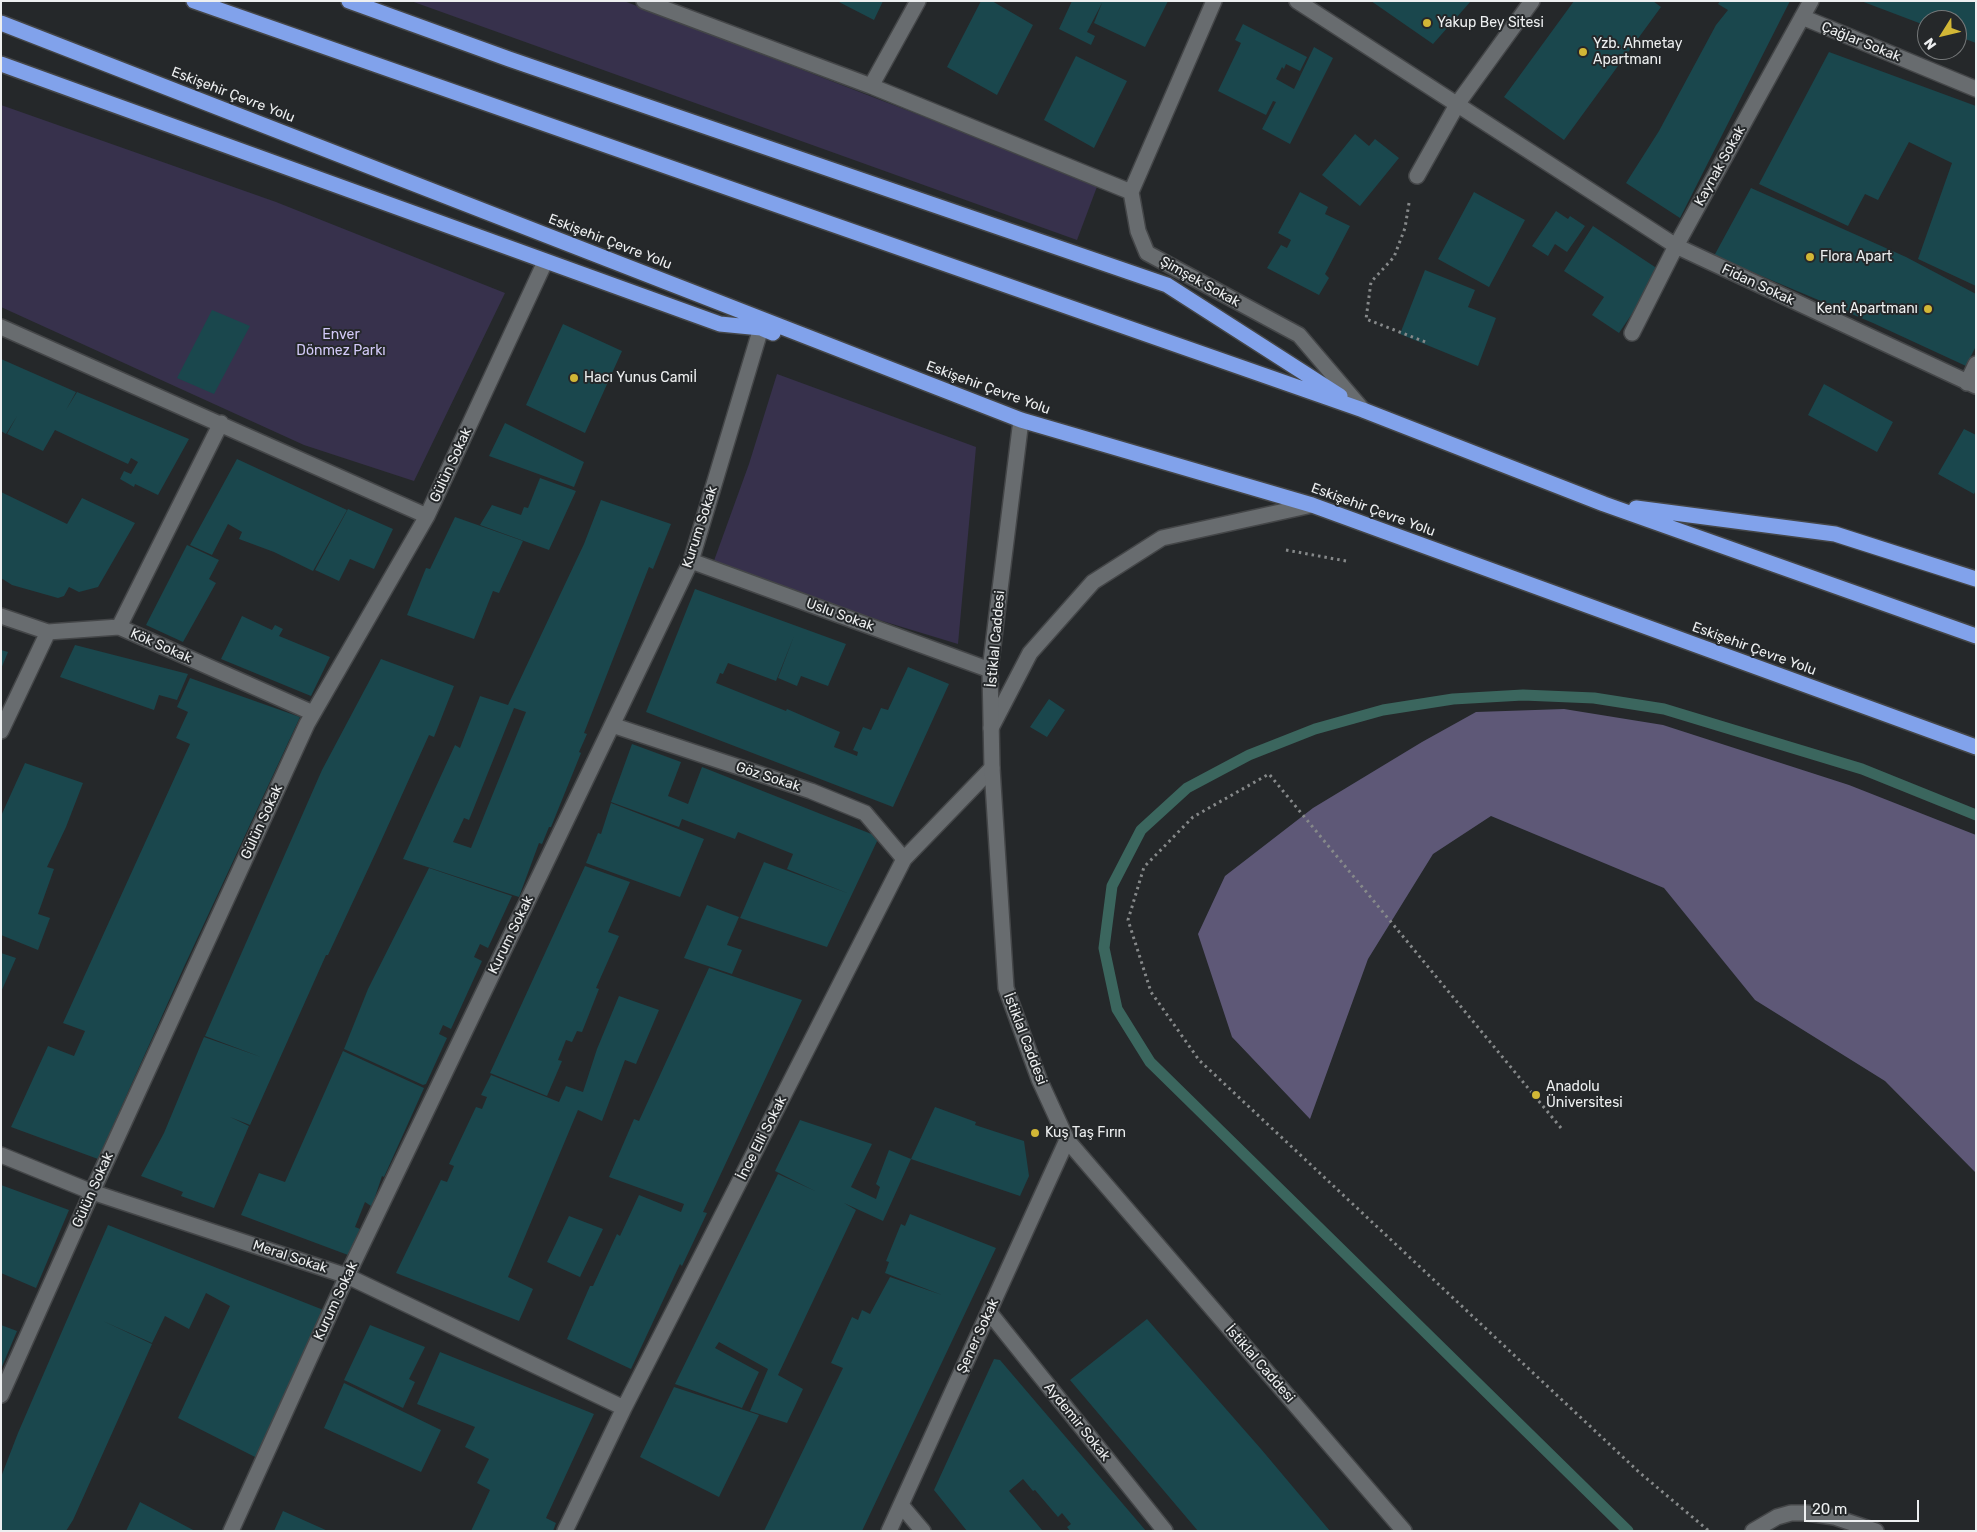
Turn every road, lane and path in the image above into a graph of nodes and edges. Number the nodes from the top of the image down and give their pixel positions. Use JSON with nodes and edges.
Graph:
{"nodes":[{"id":1,"x":194,"y":1,"type":"edge"},
{"id":2,"x":349,"y":1,"type":"edge"},
{"id":3,"x":644,"y":1,"type":"edge"},
{"id":4,"x":918,"y":1,"type":"edge"},
{"id":5,"x":1214,"y":1,"type":"edge"},
{"id":6,"x":1297,"y":1,"type":"edge"},
{"id":7,"x":1532,"y":1,"type":"edge"},
{"id":8,"x":1811,"y":1,"type":"edge"},
{"id":9,"x":1802,"y":17,"type":"junction"},
{"id":10,"x":1,"y":23,"type":"edge"},
{"id":11,"x":1,"y":64,"type":"edge"},
{"id":12,"x":871,"y":86,"type":"junction"},
{"id":13,"x":1976,"y":89,"type":"edge"},
{"id":14,"x":1458,"y":103,"type":"junction"},
{"id":15,"x":1417,"y":176,"type":"joint"},
{"id":16,"x":1131,"y":192,"type":"junction"},
{"id":17,"x":1676,"y":246,"type":"junction"},
{"id":18,"x":545,"y":262,"type":"junction"},
{"id":19,"x":1,"y":327,"type":"edge"},
{"id":20,"x":761,"y":328,"type":"junction"},
{"id":21,"x":1632,"y":332,"type":"dead end"},
{"id":22,"x":1428,"y":343,"type":"dead end"},
{"id":23,"x":1976,"y":364,"type":"edge"},
{"id":24,"x":1971,"y":385,"type":"edge"},
{"id":25,"x":1363,"y":410,"type":"junction"},
{"id":26,"x":1021,"y":420,"type":"junction"},
{"id":27,"x":220,"y":423,"type":"junction"},
{"id":28,"x":1604,"y":504,"type":"junction"},
{"id":29,"x":1312,"y":505,"type":"junction"},
{"id":30,"x":427,"y":516,"type":"junction"},
{"id":31,"x":1286,"y":550,"type":"dead end"},
{"id":32,"x":691,"y":561,"type":"junction"},
{"id":33,"x":1346,"y":561,"type":"dead end"},
{"id":34,"x":1976,"y":579,"type":"edge"},
{"id":35,"x":1,"y":616,"type":"edge"},
{"id":36,"x":118,"y":627,"type":"junction"},
{"id":37,"x":48,"y":632,"type":"junction"},
{"id":38,"x":1976,"y":636,"type":"edge"},
{"id":39,"x":990,"y":670,"type":"junction"},
{"id":40,"x":313,"y":713,"type":"junction"},
{"id":41,"x":612,"y":725,"type":"junction"},
{"id":42,"x":991,"y":728,"type":"junction"},
{"id":43,"x":1,"y":731,"type":"edge"},
{"id":44,"x":1976,"y":747,"type":"edge"},
{"id":45,"x":992,"y":768,"type":"junction"},
{"id":46,"x":904,"y":859,"type":"junction"},
{"id":47,"x":1562,"y":1128,"type":"dead end"},
{"id":48,"x":1067,"y":1140,"type":"junction"},
{"id":49,"x":1,"y":1155,"type":"edge"},
{"id":50,"x":92,"y":1192,"type":"junction"},
{"id":51,"x":347,"y":1276,"type":"junction"},
{"id":52,"x":989,"y":1312,"type":"junction"},
{"id":53,"x":1,"y":1395,"type":"edge"},
{"id":54,"x":624,"y":1408,"type":"junction"},
{"id":55,"x":901,"y":1505,"type":"junction"},
{"id":56,"x":230,"y":1531,"type":"edge"},
{"id":57,"x":565,"y":1531,"type":"edge"},
{"id":58,"x":889,"y":1531,"type":"edge"},
{"id":59,"x":923,"y":1531,"type":"edge"},
{"id":60,"x":1165,"y":1531,"type":"edge"},
{"id":61,"x":1404,"y":1531,"type":"edge"},
{"id":62,"x":1709,"y":1531,"type":"edge"},
{"id":63,"x":1753,"y":1531,"type":"edge"},
{"id":64,"x":1876,"y":1531,"type":"edge"}],
"edges":[{"from":1,"to":25,"type":"highway"},
{"from":2,"to":25,"type":"highway"},
{"from":3,"to":12,"type":"street"},
{"from":4,"to":12,"type":"street"},
{"from":5,"to":16,"type":"street"},
{"from":6,"to":14,"type":"street","name":"Fidan Sokak"},
{"from":7,"to":14,"type":"street"},
{"from":8,"to":9,"type":"street","name":"Kaynak Sokak"},
{"from":9,"to":13,"type":"street","name":"Çağlar Sokak"},
{"from":9,"to":17,"type":"street","name":"Kaynak Sokak"},
{"from":10,"to":26,"type":"highway","name":"Eskişehir Çevre Yolu"},
{"from":11,"to":18,"type":"highway"},
{"from":12,"to":16,"type":"street"},
{"from":14,"to":15,"type":"street"},
{"from":14,"to":17,"type":"street","name":"Fidan Sokak"},
{"from":15,"to":22,"type":"path"},
{"from":16,"to":25,"type":"street","name":"Şimşek Sokak"},
{"from":17,"to":21,"type":"street","name":"Kaynak Sokak"},
{"from":17,"to":24,"type":"street","name":"Fidan Sokak"},
{"from":18,"to":20,"type":"highway"},
{"from":18,"to":30,"type":"street","name":"Gülün Sokak"},
{"from":19,"to":27,"type":"street"},
{"from":20,"to":26,"type":"highway"},
{"from":20,"to":32,"type":"street","name":"Kurum Sokak"},
{"from":23,"to":24,"type":"street"},
{"from":25,"to":28,"type":"highway"},
{"from":26,"to":29,"type":"highway","name":"Eskişehir Çevre Yolu"},
{"from":26,"to":39,"type":"street","name":"İstiklal Caddesi"},
{"from":27,"to":30,"type":"street"},
{"from":27,"to":36,"type":"street"},
{"from":28,"to":34,"type":"highway"},
{"from":28,"to":38,"type":"highway"},
{"from":29,"to":42,"type":"street"},
{"from":29,"to":44,"type":"highway","name":"Eskişehir Çevre Yolu"},
{"from":30,"to":40,"type":"street","name":"Gülün Sokak"},
{"from":31,"to":33,"type":"path"},
{"from":32,"to":39,"type":"street","name":"Uslu Sokak"},
{"from":32,"to":41,"type":"street","name":"Kurum Sokak"},
{"from":35,"to":37,"type":"street","name":"Kök Sokak"},
{"from":36,"to":37,"type":"street","name":"Kök Sokak"},
{"from":36,"to":40,"type":"street","name":"Kök Sokak"},
{"from":37,"to":43,"type":"street"},
{"from":39,"to":42,"type":"street","name":"İstiklal Caddesi"},
{"from":40,"to":50,"type":"street","name":"Gülün Sokak"},
{"from":41,"to":46,"type":"street","name":"Göz Sokak"},
{"from":41,"to":51,"type":"street","name":"Kurum Sokak"},
{"from":42,"to":45,"type":"street","name":"İstiklal Caddesi"},
{"from":45,"to":46,"type":"street","name":"İnce Elli Sokak"},
{"from":45,"to":48,"type":"street","name":"İstiklal Caddesi"},
{"from":46,"to":54,"type":"street","name":"İnce Elli Sokak"},
{"from":47,"to":62,"type":"path"},
{"from":48,"to":52,"type":"street","name":"Şener Sokak"},
{"from":48,"to":61,"type":"street","name":"İstiklal Caddesi"},
{"from":49,"to":50,"type":"street","name":"Meral Sokak"},
{"from":50,"to":51,"type":"street","name":"Meral Sokak"},
{"from":50,"to":53,"type":"street","name":"Gülün Sokak"},
{"from":51,"to":54,"type":"street","name":"Meral Sokak"},
{"from":51,"to":56,"type":"street","name":"Kurum Sokak"},
{"from":52,"to":55,"type":"street","name":"Şener Sokak"},
{"from":52,"to":60,"type":"street","name":"Aydemir Sokak"},
{"from":54,"to":57,"type":"street","name":"İnce Elli Sokak"},
{"from":55,"to":58,"type":"street","name":"Şener Sokak"},
{"from":55,"to":59,"type":"street"},
{"from":63,"to":64,"type":"street"}]}
